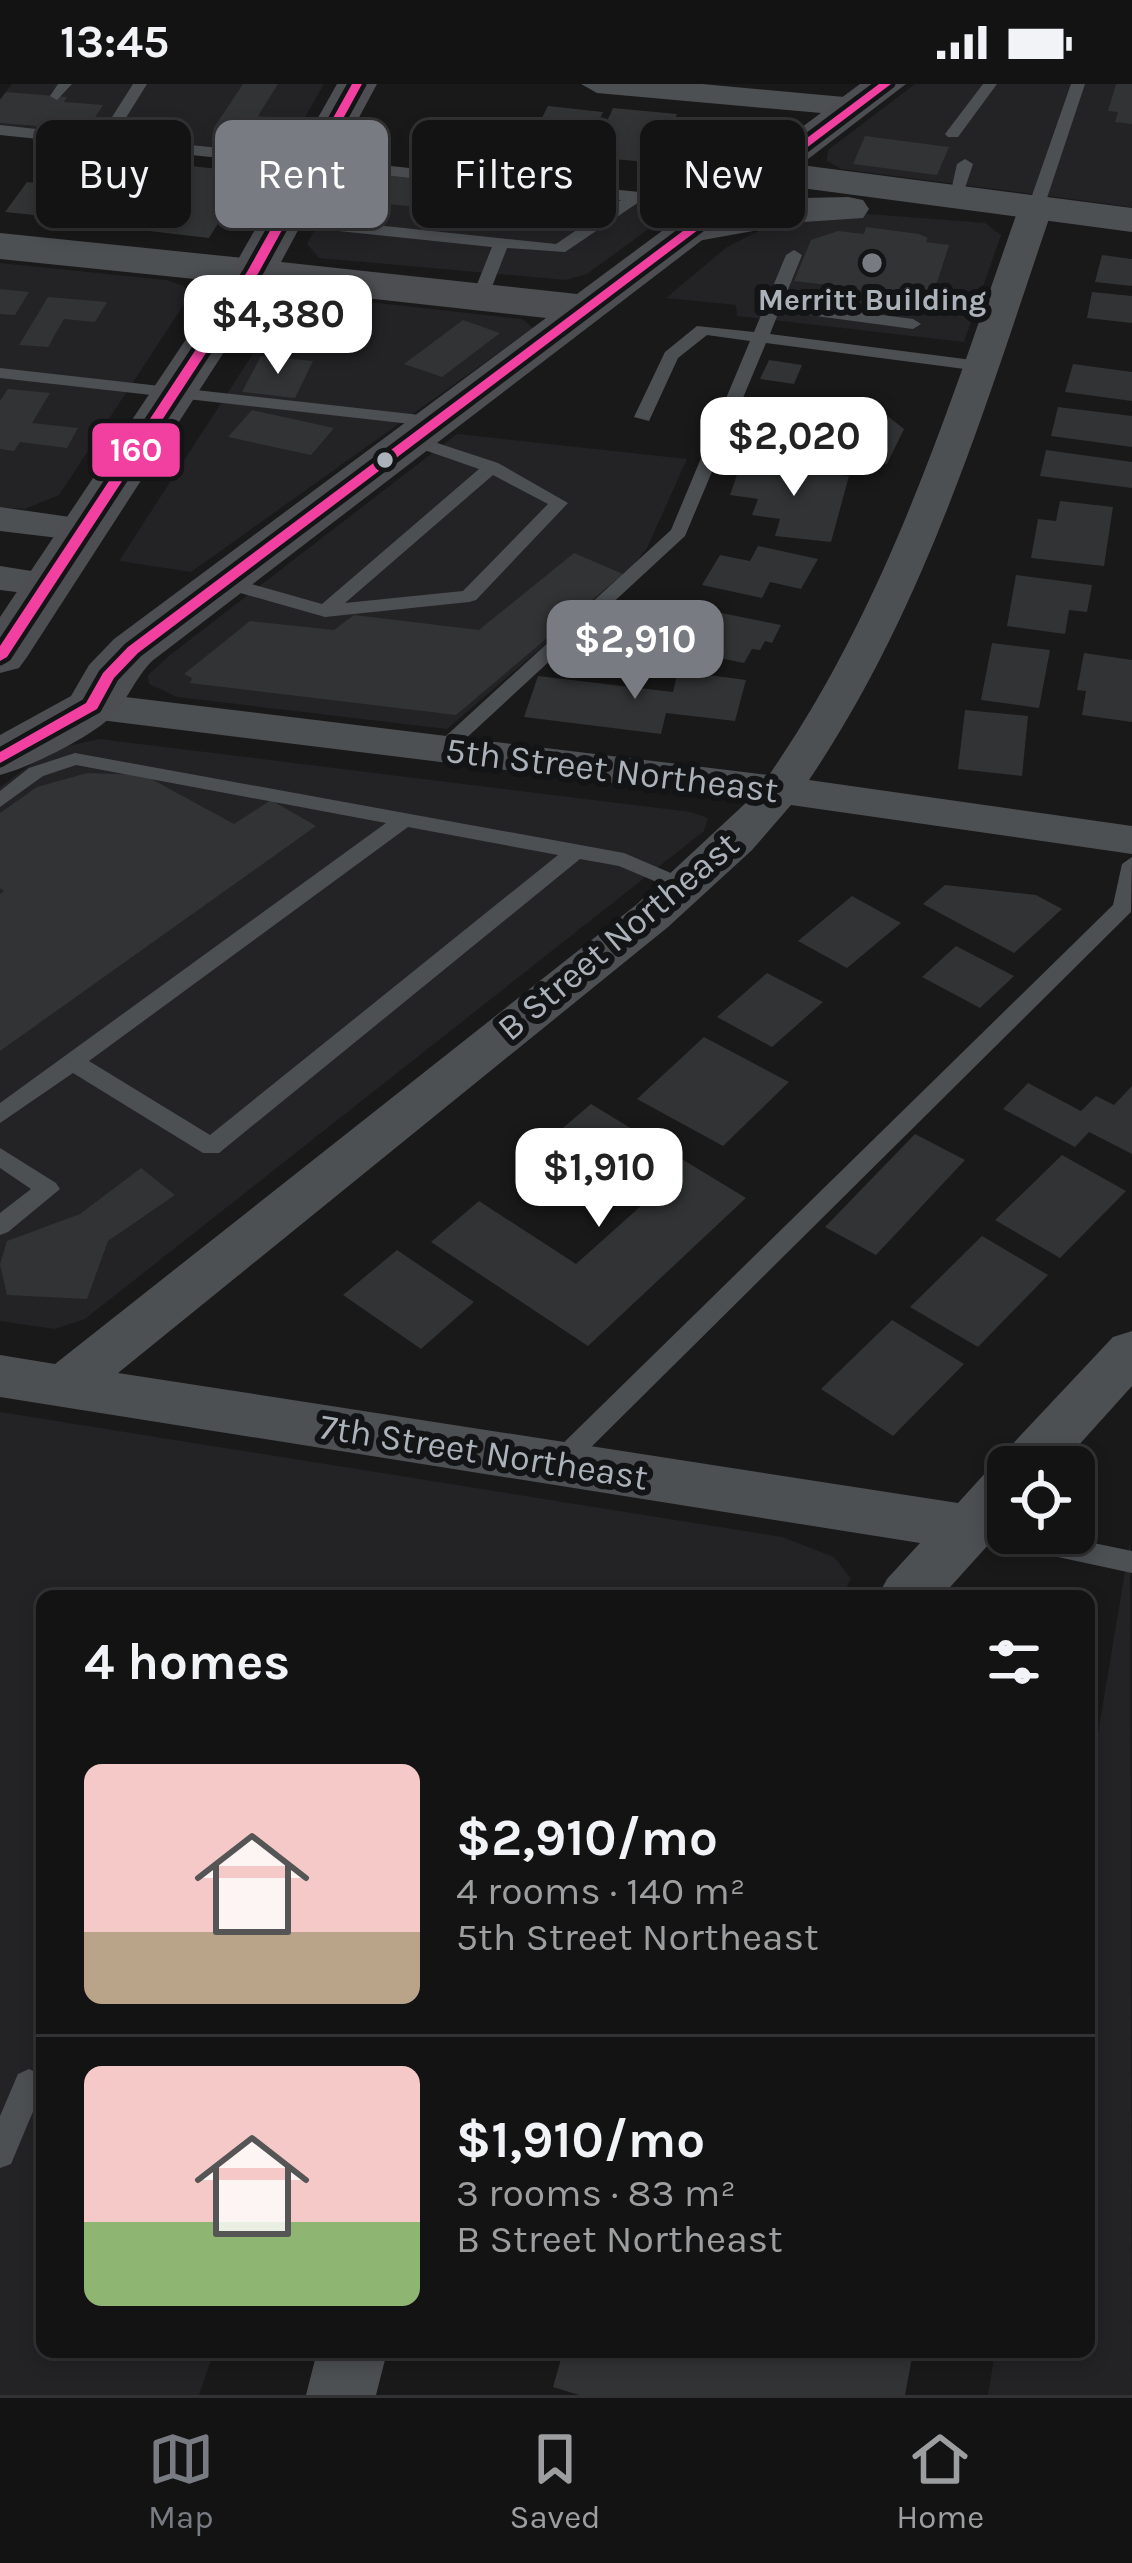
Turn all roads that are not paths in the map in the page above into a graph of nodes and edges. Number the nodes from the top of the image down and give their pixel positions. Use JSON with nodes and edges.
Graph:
{"nodes":[{"id":1,"x":140,"y":84,"type":"edge"},
{"id":2,"x":357,"y":84,"type":"edge"},
{"id":3,"x":597,"y":84,"type":"edge"},
{"id":4,"x":990,"y":84,"type":"edge"},
{"id":5,"x":1078,"y":84,"type":"edge"},
{"id":6,"x":675,"y":87,"type":"edge"},
{"id":7,"x":871,"y":96,"type":"edge"},
{"id":8,"x":117,"y":120,"type":"edge"},
{"id":9,"x":337,"y":120,"type":"edge"},
{"id":10,"x":0,"y":130,"type":"edge"},
{"id":11,"x":36,"y":134,"type":"edge"},
{"id":12,"x":953,"y":134,"type":"dead end"},
{"id":13,"x":805,"y":146,"type":"edge"},
{"id":14,"x":388,"y":169,"type":"edge"},
{"id":15,"x":805,"y":174,"type":"edge"},
{"id":16,"x":636,"y":196,"type":"junction"},
{"id":17,"x":640,"y":197,"type":"edge"},
{"id":18,"x":1036,"y":208,"type":"junction"},
{"id":19,"x":805,"y":210,"type":"edge"},
{"id":20,"x":1132,"y":220,"type":"edge"},
{"id":21,"x":277,"y":228,"type":"edge"},
{"id":22,"x":358,"y":228,"type":"edge"},
{"id":23,"x":695,"y":228,"type":"edge"},
{"id":24,"x":501,"y":243,"type":"junction"},
{"id":25,"x":3,"y":251,"type":"edge"},
{"id":26,"x":794,"y":255,"type":"dead end"},
{"id":27,"x":253,"y":272,"type":"junction"},
{"id":28,"x":479,"y":297,"type":"junction"},
{"id":29,"x":772,"y":305,"type":"junction"},
{"id":30,"x":586,"y":309,"type":"junction"},
{"id":31,"x":914,"y":324,"type":"dead end"},
{"id":32,"x":759,"y":337,"type":"junction"},
{"id":33,"x":980,"y":366,"type":"junction"},
{"id":34,"x":0,"y":374,"type":"edge"},
{"id":35,"x":173,"y":393,"type":"junction"},
{"id":36,"x":643,"y":417,"type":"dead end"},
{"id":37,"x":426,"y":431,"type":"junction"},
{"id":38,"x":492,"y":467,"type":"junction"},
{"id":39,"x":0,"y":519,"type":"edge"},
{"id":40,"x":84,"y":529,"type":"junction"},
{"id":41,"x":24,"y":581,"type":"edge"},
{"id":42,"x":223,"y":582,"type":"junction"},
{"id":43,"x":325,"y":611,"type":"junction"},
{"id":44,"x":0,"y":657,"type":"edge"},
{"id":45,"x":92,"y":706,"type":"junction"},
{"id":46,"x":442,"y":750,"type":"junction"},
{"id":47,"x":0,"y":758,"type":"edge"},
{"id":48,"x":780,"y":790,"type":"junction"},
{"id":49,"x":0,"y":801,"type":"edge"},
{"id":50,"x":404,"y":820,"type":"junction"},
{"id":51,"x":1132,"y":840,"type":"edge"},
{"id":52,"x":576,"y":851,"type":"junction"},
{"id":53,"x":1132,"y":864,"type":"edge"},
{"id":54,"x":685,"y":886,"type":"junction"},
{"id":55,"x":73,"y":1062,"type":"junction"},
{"id":56,"x":0,"y":1115,"type":"edge"},
{"id":57,"x":0,"y":1156,"type":"edge"},
{"id":58,"x":0,"y":1226,"type":"edge"},
{"id":59,"x":1132,"y":1351,"type":"edge"},
{"id":60,"x":0,"y":1376,"type":"edge"},
{"id":61,"x":65,"y":1387,"type":"junction"},
{"id":62,"x":1044,"y":1446,"type":"edge"},
{"id":63,"x":558,"y":1464,"type":"junction"},
{"id":64,"x":987,"y":1509,"type":"edge"},
{"id":65,"x":969,"y":1528,"type":"junction"},
{"id":66,"x":1132,"y":1562,"type":"edge"},
{"id":67,"x":912,"y":1590,"type":"edge"},
{"id":68,"x":28,"y":2084,"type":"dead end"},
{"id":69,"x":0,"y":2153,"type":"edge"},
{"id":70,"x":350,"y":2358,"type":"edge"},
{"id":71,"x":341,"y":2395,"type":"edge"}],
"edges":[{"from":1,"to":8,"type":"lane"},
{"from":2,"to":9,"type":"main road"},
{"from":3,"to":6,"type":"street"},
{"from":4,"to":12,"type":"lane"},
{"from":5,"to":18,"type":"lane"},
{"from":6,"to":7,"type":"street"},
{"from":7,"to":13,"type":"main road"},
{"from":10,"to":11,"type":"lane"},
{"from":14,"to":16,"type":"lane"},
{"from":15,"to":18,"type":"street"},
{"from":16,"to":17,"type":"lane"},
{"from":16,"to":24,"type":"lane"},
{"from":18,"to":19,"type":"street"},
{"from":18,"to":20,"type":"street"},
{"from":18,"to":33,"type":"street","name":"B Street Northeast"},
{"from":21,"to":27,"type":"main road"},
{"from":22,"to":24,"type":"lane"},
{"from":23,"to":30,"type":"main road"},
{"from":24,"to":28,"type":"lane"},
{"from":25,"to":27,"type":"street"},
{"from":26,"to":29,"type":"lane"},
{"from":27,"to":28,"type":"main road"},
{"from":27,"to":35,"type":"main road"},
{"from":28,"to":30,"type":"main road"},
{"from":29,"to":31,"type":"lane"},
{"from":29,"to":32,"type":"lane"},
{"from":30,"to":37,"type":"main road"},
{"from":32,"to":33,"type":"lane"},
{"from":32,"to":36,"type":"lane"},
{"from":32,"to":46,"type":"lane"},
{"from":33,"to":48,"type":"street","name":"B Street Northeast"},
{"from":34,"to":35,"type":"lane"},
{"from":35,"to":37,"type":"lane"},
{"from":35,"to":40,"type":"main road"},
{"from":37,"to":38,"type":"lane"},
{"from":37,"to":42,"type":"main road"},
{"from":38,"to":43,"type":"lane"},
{"from":38,"to":43,"type":"lane"},
{"from":39,"to":40,"type":"street"},
{"from":40,"to":41,"type":"main road"},
{"from":41,"to":44,"type":"main road"},
{"from":42,"to":43,"type":"lane"},
{"from":42,"to":45,"type":"main road"},
{"from":45,"to":46,"type":"street","name":"5th Street Northeast"},
{"from":45,"to":47,"type":"main road"},
{"from":46,"to":48,"type":"street","name":"5th Street Northeast"},
{"from":48,"to":51,"type":"street","name":"5th Street Northeast"},
{"from":48,"to":54,"type":"street","name":"B Street Northeast"},
{"from":49,"to":50,"type":"lane"},
{"from":50,"to":52,"type":"lane"},
{"from":50,"to":55,"type":"lane"},
{"from":52,"to":54,"type":"lane"},
{"from":52,"to":55,"type":"lane"},
{"from":53,"to":63,"type":"lane"},
{"from":54,"to":61,"type":"street","name":"B Street Northeast"},
{"from":55,"to":56,"type":"lane"},
{"from":57,"to":58,"type":"lane"},
{"from":59,"to":62,"type":"street"},
{"from":60,"to":61,"type":"street","name":"7th Street Northeast"},
{"from":61,"to":63,"type":"street","name":"7th Street Northeast"},
{"from":63,"to":65,"type":"street","name":"7th Street Northeast"},
{"from":64,"to":65,"type":"street"},
{"from":65,"to":66,"type":"lane"},
{"from":65,"to":67,"type":"street"},
{"from":68,"to":69,"type":"lane"},
{"from":70,"to":71,"type":"street"}]}
